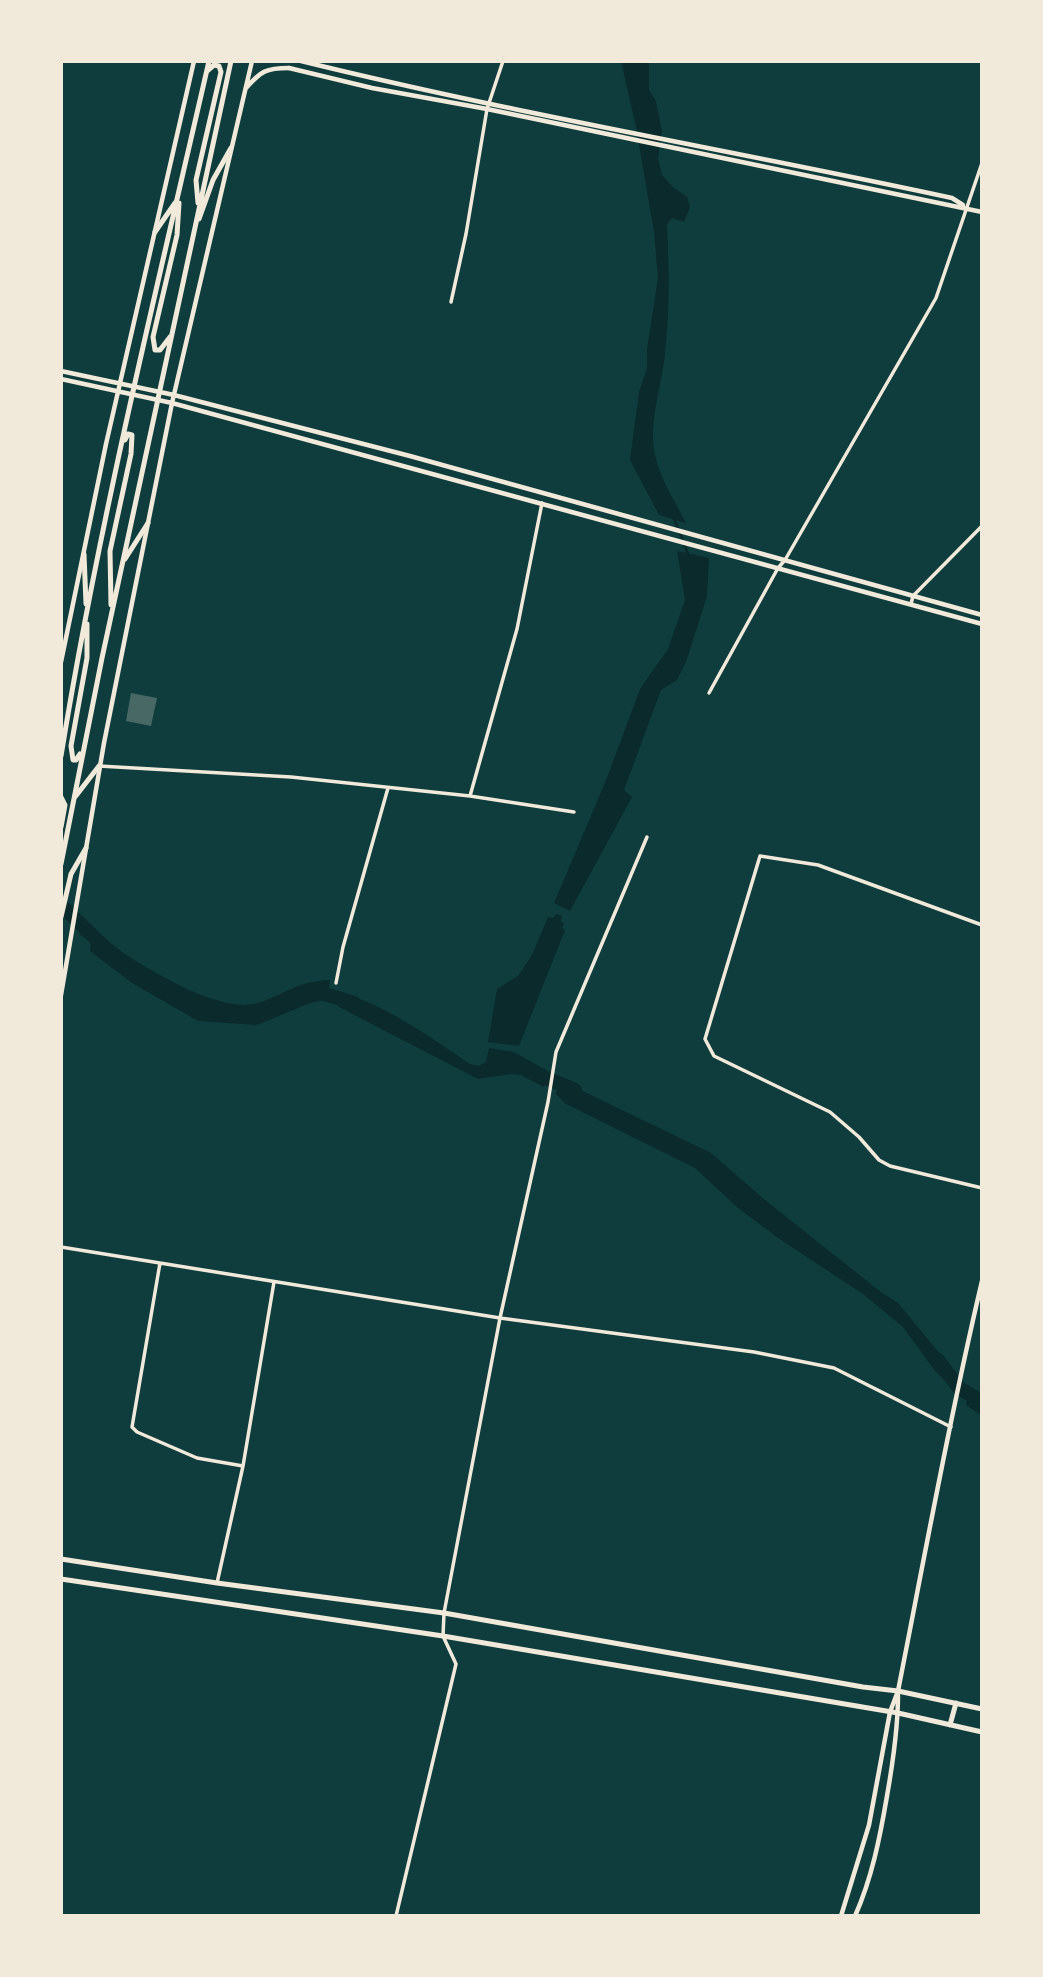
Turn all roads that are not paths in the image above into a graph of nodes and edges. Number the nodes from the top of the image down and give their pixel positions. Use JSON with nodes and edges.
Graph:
{"nodes":[{"id":1,"x":192,"y":61,"type":"edge"},
{"id":2,"x":209,"y":61,"type":"edge"},
{"id":3,"x":231,"y":61,"type":"edge"},
{"id":4,"x":252,"y":61,"type":"edge"},
{"id":5,"x":301,"y":61,"type":"edge"},
{"id":6,"x":503,"y":61,"type":"edge"},
{"id":7,"x":207,"y":71,"type":"junction"},
{"id":8,"x":246,"y":88,"type":"junction"},
{"id":9,"x":488,"y":106,"type":"junction"},
{"id":10,"x":231,"y":148,"type":"junction"},
{"id":11,"x":982,"y":163,"type":"edge"},
{"id":12,"x":181,"y":186,"type":"junction"},
{"id":13,"x":177,"y":200,"type":"junction"},
{"id":14,"x":967,"y":207,"type":"junction"},
{"id":15,"x":199,"y":209,"type":"junction"},
{"id":16,"x":982,"y":212,"type":"edge"},
{"id":17,"x":194,"y":231,"type":"junction"},
{"id":18,"x":155,"y":232,"type":"junction"},
{"id":19,"x":451,"y":302,"type":"dead end"},
{"id":20,"x":172,"y":334,"type":"junction"},
{"id":21,"x":61,"y":371,"type":"edge"},
{"id":22,"x":61,"y":379,"type":"edge"},
{"id":23,"x":120,"y":384,"type":"junction"},
{"id":24,"x":135,"y":387,"type":"junction"},
{"id":25,"x":118,"y":392,"type":"junction"},
{"id":26,"x":133,"y":395,"type":"junction"},
{"id":27,"x":158,"y":396,"type":"junction"},
{"id":28,"x":174,"y":396,"type":"junction"},
{"id":29,"x":173,"y":403,"type":"junction"},
{"id":30,"x":121,"y":447,"type":"junction"},
{"id":31,"x":542,"y":503,"type":"junction"},
{"id":32,"x":148,"y":523,"type":"junction"},
{"id":33,"x":982,"y":526,"type":"edge"},
{"id":34,"x":84,"y":554,"type":"junction"},
{"id":35,"x":785,"y":560,"type":"junction"},
{"id":36,"x":122,"y":564,"type":"junction"},
{"id":37,"x":778,"y":568,"type":"junction"},
{"id":38,"x":913,"y":596,"type":"junction"},
{"id":39,"x":911,"y":604,"type":"junction"},
{"id":40,"x":87,"y":611,"type":"junction"},
{"id":41,"x":111,"y":615,"type":"junction"},
{"id":42,"x":982,"y":615,"type":"edge"},
{"id":43,"x":982,"y":624,"type":"edge"},
{"id":44,"x":61,"y":662,"type":"edge"},
{"id":45,"x":709,"y":694,"type":"dead end"},
{"id":46,"x":82,"y":752,"type":"junction"},
{"id":47,"x":61,"y":756,"type":"edge"},
{"id":48,"x":99,"y":766,"type":"junction"},
{"id":49,"x":388,"y":788,"type":"junction"},
{"id":50,"x":470,"y":796,"type":"junction"},
{"id":51,"x":61,"y":797,"type":"edge"},
{"id":52,"x":73,"y":799,"type":"junction"},
{"id":53,"x":574,"y":812,"type":"dead end"},
{"id":54,"x":61,"y":827,"type":"edge"},
{"id":55,"x":647,"y":838,"type":"dead end"},
{"id":56,"x":86,"y":848,"type":"junction"},
{"id":57,"x":61,"y":863,"type":"edge"},
{"id":58,"x":62,"y":914,"type":"edge"},
{"id":59,"x":982,"y":925,"type":"edge"},
{"id":60,"x":336,"y":983,"type":"dead end"},
{"id":61,"x":61,"y":995,"type":"edge"},
{"id":62,"x":982,"y":1188,"type":"edge"},
{"id":63,"x":61,"y":1247,"type":"edge"},
{"id":64,"x":160,"y":1263,"type":"junction"},
{"id":65,"x":982,"y":1281,"type":"edge"},
{"id":66,"x":275,"y":1282,"type":"junction"},
{"id":67,"x":500,"y":1318,"type":"junction"},
{"id":68,"x":951,"y":1427,"type":"junction"},
{"id":69,"x":243,"y":1466,"type":"junction"},
{"id":70,"x":61,"y":1559,"type":"edge"},
{"id":71,"x":61,"y":1579,"type":"edge"},
{"id":72,"x":217,"y":1583,"type":"junction"},
{"id":73,"x":444,"y":1613,"type":"junction"},
{"id":74,"x":443,"y":1636,"type":"junction"},
{"id":75,"x":898,"y":1691,"type":"junction"},
{"id":76,"x":956,"y":1703,"type":"junction"},
{"id":77,"x":982,"y":1709,"type":"edge"},
{"id":78,"x":890,"y":1712,"type":"junction"},
{"id":79,"x":898,"y":1713,"type":"junction"},
{"id":80,"x":950,"y":1725,"type":"junction"},
{"id":81,"x":982,"y":1732,"type":"edge"},
{"id":82,"x":396,"y":1916,"type":"edge"},
{"id":83,"x":841,"y":1916,"type":"edge"},
{"id":84,"x":855,"y":1916,"type":"edge"}],
"edges":[{"from":1,"to":18,"type":"main road"},
{"from":2,"to":7,"type":"main road"},
{"from":3,"to":15,"type":"main road"},
{"from":4,"to":8,"type":"main road"},
{"from":5,"to":9,"type":"main road"},
{"from":6,"to":9,"type":"street"},
{"from":7,"to":12,"type":"main road"},
{"from":7,"to":15,"type":"main road"},
{"from":8,"to":9,"type":"main road"},
{"from":8,"to":10,"type":"main road"},
{"from":9,"to":14,"type":"main road"},
{"from":9,"to":14,"type":"main road"},
{"from":9,"to":19,"type":"street"},
{"from":10,"to":17,"type":"main road"},
{"from":10,"to":28,"type":"main road"},
{"from":11,"to":14,"type":"street"},
{"from":12,"to":13,"type":"main road"},
{"from":12,"to":20,"type":"main road"},
{"from":13,"to":18,"type":"main road"},
{"from":13,"to":24,"type":"main road"},
{"from":14,"to":16,"type":"main road"},
{"from":14,"to":35,"type":"street"},
{"from":15,"to":17,"type":"main road"},
{"from":17,"to":20,"type":"main road"},
{"from":18,"to":23,"type":"main road"},
{"from":20,"to":27,"type":"main road"},
{"from":21,"to":23,"type":"main road"},
{"from":22,"to":25,"type":"main road"},
{"from":23,"to":24,"type":"main road"},
{"from":23,"to":25,"type":"main road"},
{"from":24,"to":26,"type":"main road"},
{"from":24,"to":27,"type":"main road"},
{"from":25,"to":26,"type":"main road"},
{"from":25,"to":34,"type":"main road"},
{"from":26,"to":27,"type":"main road"},
{"from":26,"to":30,"type":"main road"},
{"from":27,"to":28,"type":"main road"},
{"from":27,"to":29,"type":"main road"},
{"from":27,"to":36,"type":"main road"},
{"from":28,"to":29,"type":"main road"},
{"from":28,"to":35,"type":"main road"},
{"from":29,"to":31,"type":"main road"},
{"from":29,"to":32,"type":"main road"},
{"from":30,"to":40,"type":"main road"},
{"from":30,"to":41,"type":"main road"},
{"from":31,"to":37,"type":"main road"},
{"from":31,"to":50,"type":"street"},
{"from":32,"to":36,"type":"main road"},
{"from":32,"to":48,"type":"main road"},
{"from":33,"to":38,"type":"street"},
{"from":34,"to":40,"type":"main road"},
{"from":34,"to":44,"type":"main road"},
{"from":35,"to":37,"type":"street"},
{"from":35,"to":38,"type":"main road"},
{"from":36,"to":41,"type":"main road"},
{"from":37,"to":39,"type":"main road"},
{"from":37,"to":45,"type":"street"},
{"from":38,"to":39,"type":"street"},
{"from":38,"to":42,"type":"main road"},
{"from":39,"to":43,"type":"main road"},
{"from":40,"to":46,"type":"main road"},
{"from":40,"to":47,"type":"main road"},
{"from":41,"to":46,"type":"main road"},
{"from":46,"to":52,"type":"main road"},
{"from":48,"to":49,"type":"street"},
{"from":48,"to":52,"type":"main road"},
{"from":48,"to":56,"type":"main road"},
{"from":49,"to":50,"type":"street"},
{"from":49,"to":60,"type":"street"},
{"from":50,"to":53,"type":"street"},
{"from":51,"to":54,"type":"main road"},
{"from":52,"to":57,"type":"main road"},
{"from":55,"to":67,"type":"street"},
{"from":56,"to":58,"type":"main road"},
{"from":56,"to":61,"type":"main road"},
{"from":59,"to":62,"type":"street"},
{"from":63,"to":64,"type":"street"},
{"from":64,"to":66,"type":"street"},
{"from":64,"to":69,"type":"street"},
{"from":65,"to":68,"type":"main road"},
{"from":66,"to":67,"type":"street"},
{"from":66,"to":69,"type":"street"},
{"from":67,"to":68,"type":"street"},
{"from":67,"to":73,"type":"street"},
{"from":68,"to":75,"type":"main road"},
{"from":69,"to":72,"type":"street"},
{"from":70,"to":72,"type":"main road"},
{"from":71,"to":74,"type":"main road"},
{"from":72,"to":73,"type":"main road"},
{"from":73,"to":74,"type":"street"},
{"from":73,"to":75,"type":"main road"},
{"from":74,"to":78,"type":"main road"},
{"from":74,"to":82,"type":"street"},
{"from":75,"to":76,"type":"main road"},
{"from":75,"to":78,"type":"main road"},
{"from":75,"to":79,"type":"main road"},
{"from":76,"to":77,"type":"main road"},
{"from":76,"to":80,"type":"main road"},
{"from":78,"to":79,"type":"main road"},
{"from":78,"to":83,"type":"main road"},
{"from":79,"to":80,"type":"main road"},
{"from":79,"to":84,"type":"main road"},
{"from":80,"to":81,"type":"main road"}]}
